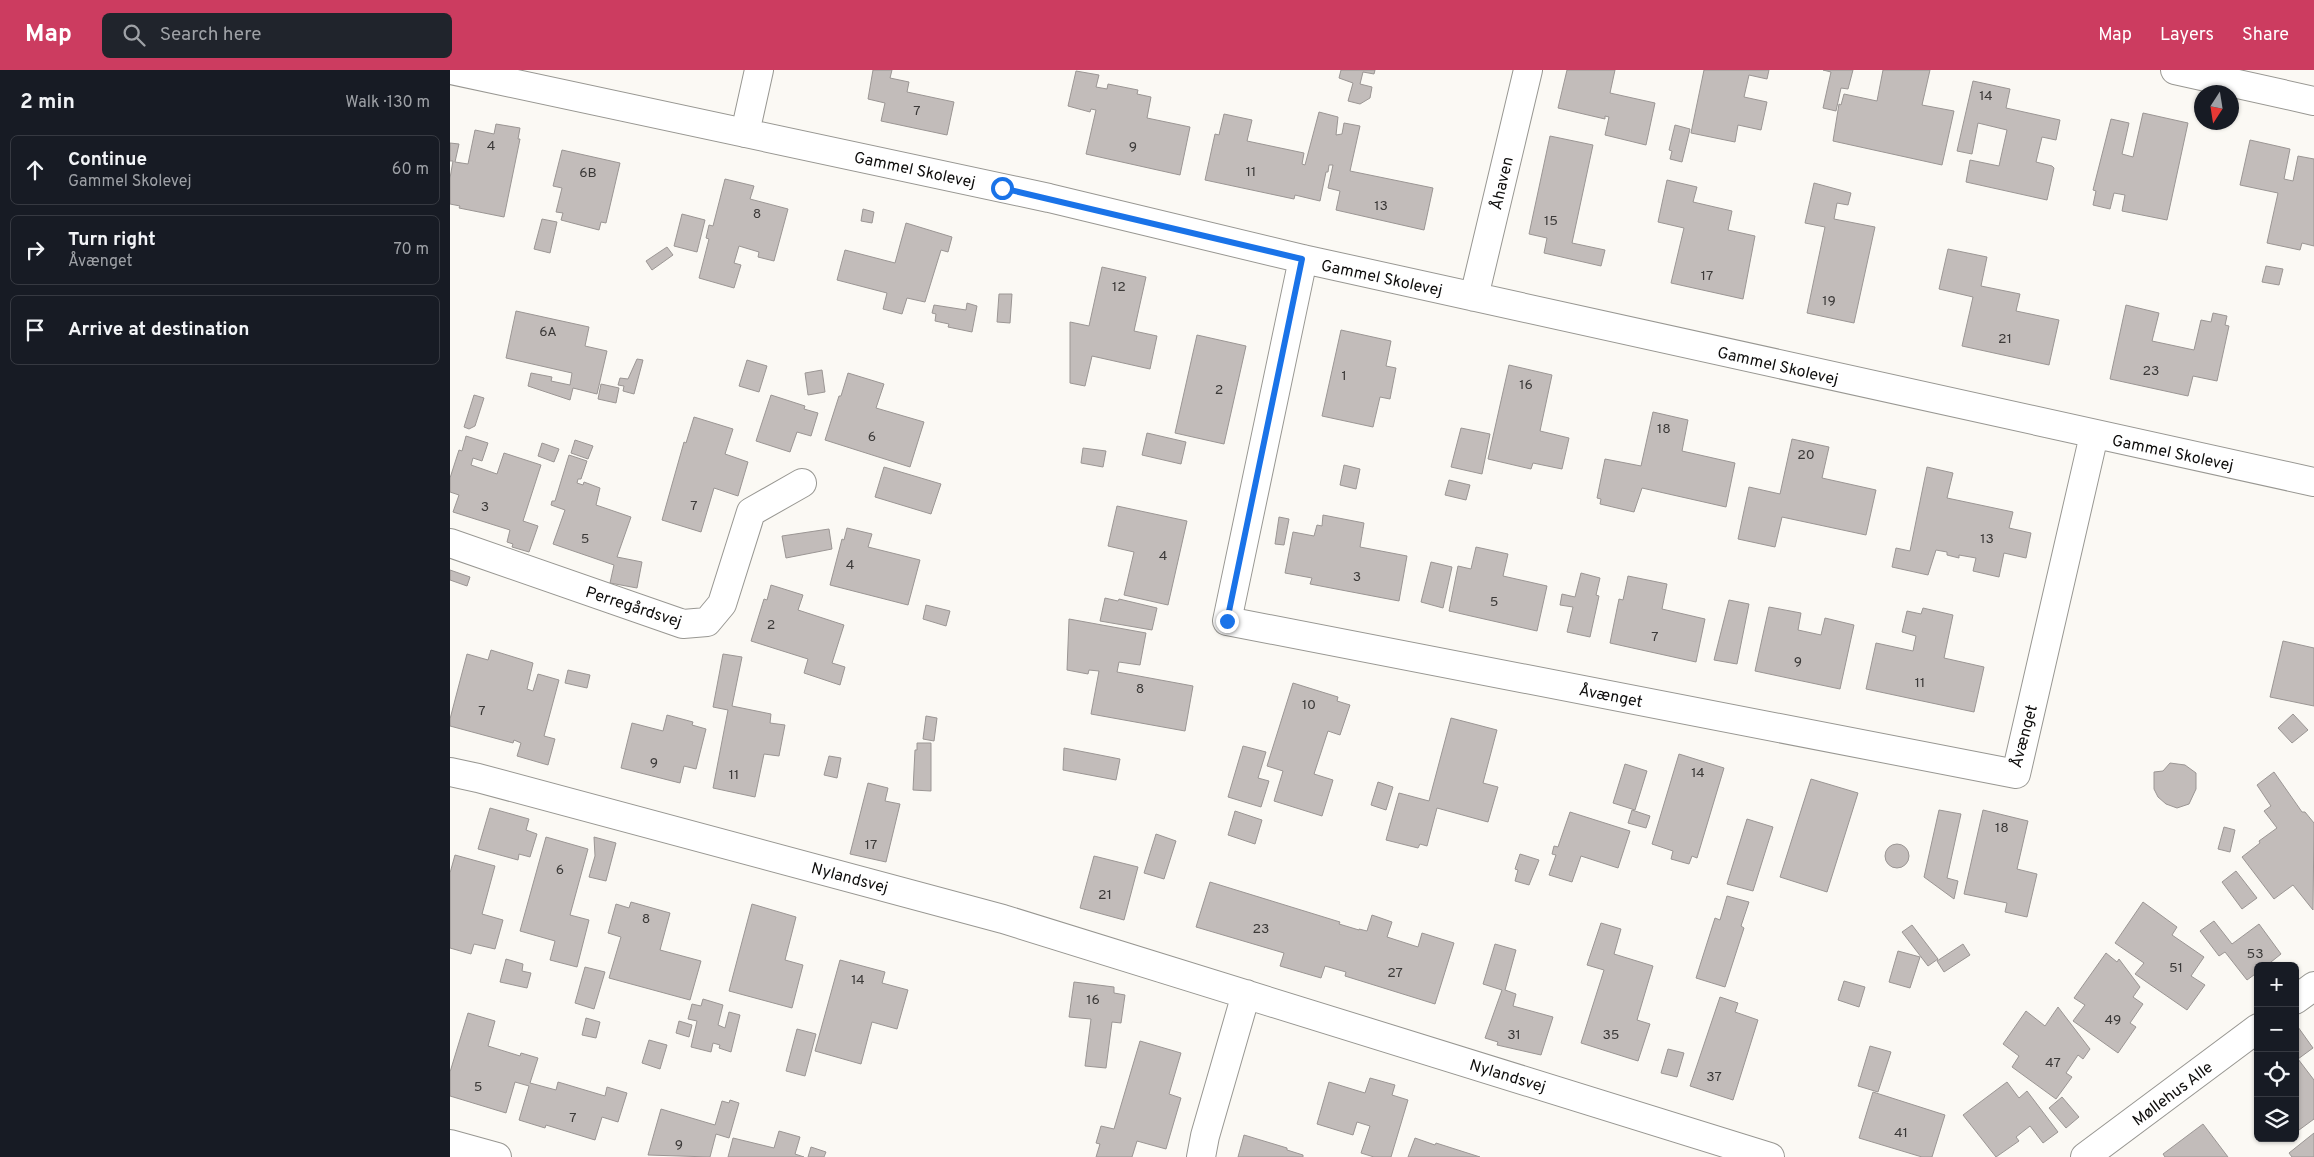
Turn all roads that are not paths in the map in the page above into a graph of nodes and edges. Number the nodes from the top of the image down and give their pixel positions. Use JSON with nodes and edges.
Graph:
{"nodes":[{"id":1,"x":451,"y":70,"type":"edge"},
{"id":2,"x":759,"y":70,"type":"edge"},
{"id":3,"x":1528,"y":70,"type":"edge"},
{"id":4,"x":2175,"y":70,"type":"edge"},
{"id":5,"x":2314,"y":101,"type":"edge"},
{"id":6,"x":745,"y":133,"type":"junction"},
{"id":7,"x":1302,"y":259,"type":"junction"},
{"id":8,"x":1474,"y":297,"type":"junction"},
{"id":9,"x":2094,"y":435,"type":"junction"},
{"id":10,"x":2314,"y":482,"type":"edge"},
{"id":11,"x":802,"y":483,"type":"dead end"},
{"id":12,"x":450,"y":544,"type":"edge"},
{"id":13,"x":450,"y":772,"type":"edge"},
{"id":14,"x":2314,"y":986,"type":"edge"},
{"id":15,"x":1246,"y":994,"type":"junction"},
{"id":16,"x":2299,"y":997,"type":"edge"},
{"id":17,"x":2254,"y":1031,"type":"edge"},
{"id":18,"x":450,"y":1144,"type":"edge"},
{"id":19,"x":497,"y":1157,"type":"edge"},
{"id":20,"x":1201,"y":1157,"type":"edge"},
{"id":21,"x":1770,"y":1157,"type":"edge"},
{"id":22,"x":2085,"y":1157,"type":"edge"}],
"edges":[{"from":1,"to":6,"type":"street","name":"Gammel Skolevej"},
{"from":2,"to":6,"type":"street"},
{"from":3,"to":8,"type":"street","name":"Åhaven"},
{"from":4,"to":5,"type":"street"},
{"from":6,"to":7,"type":"street","name":"Gammel Skolevej"},
{"from":7,"to":8,"type":"street","name":"Gammel Skolevej"},
{"from":7,"to":9,"type":"street","name":"Åvænget"},
{"from":8,"to":9,"type":"street","name":"Gammel Skolevej"},
{"from":9,"to":10,"type":"street","name":"Gammel Skolevej"},
{"from":11,"to":12,"type":"street","name":"Perregårdsvej"},
{"from":13,"to":15,"type":"street","name":"Nylandsvej"},
{"from":14,"to":16,"type":"street"},
{"from":15,"to":20,"type":"street"},
{"from":15,"to":21,"type":"street","name":"Nylandsvej"},
{"from":17,"to":22,"type":"street","name":"Møllehus Alle"},
{"from":18,"to":19,"type":"street"}]}
